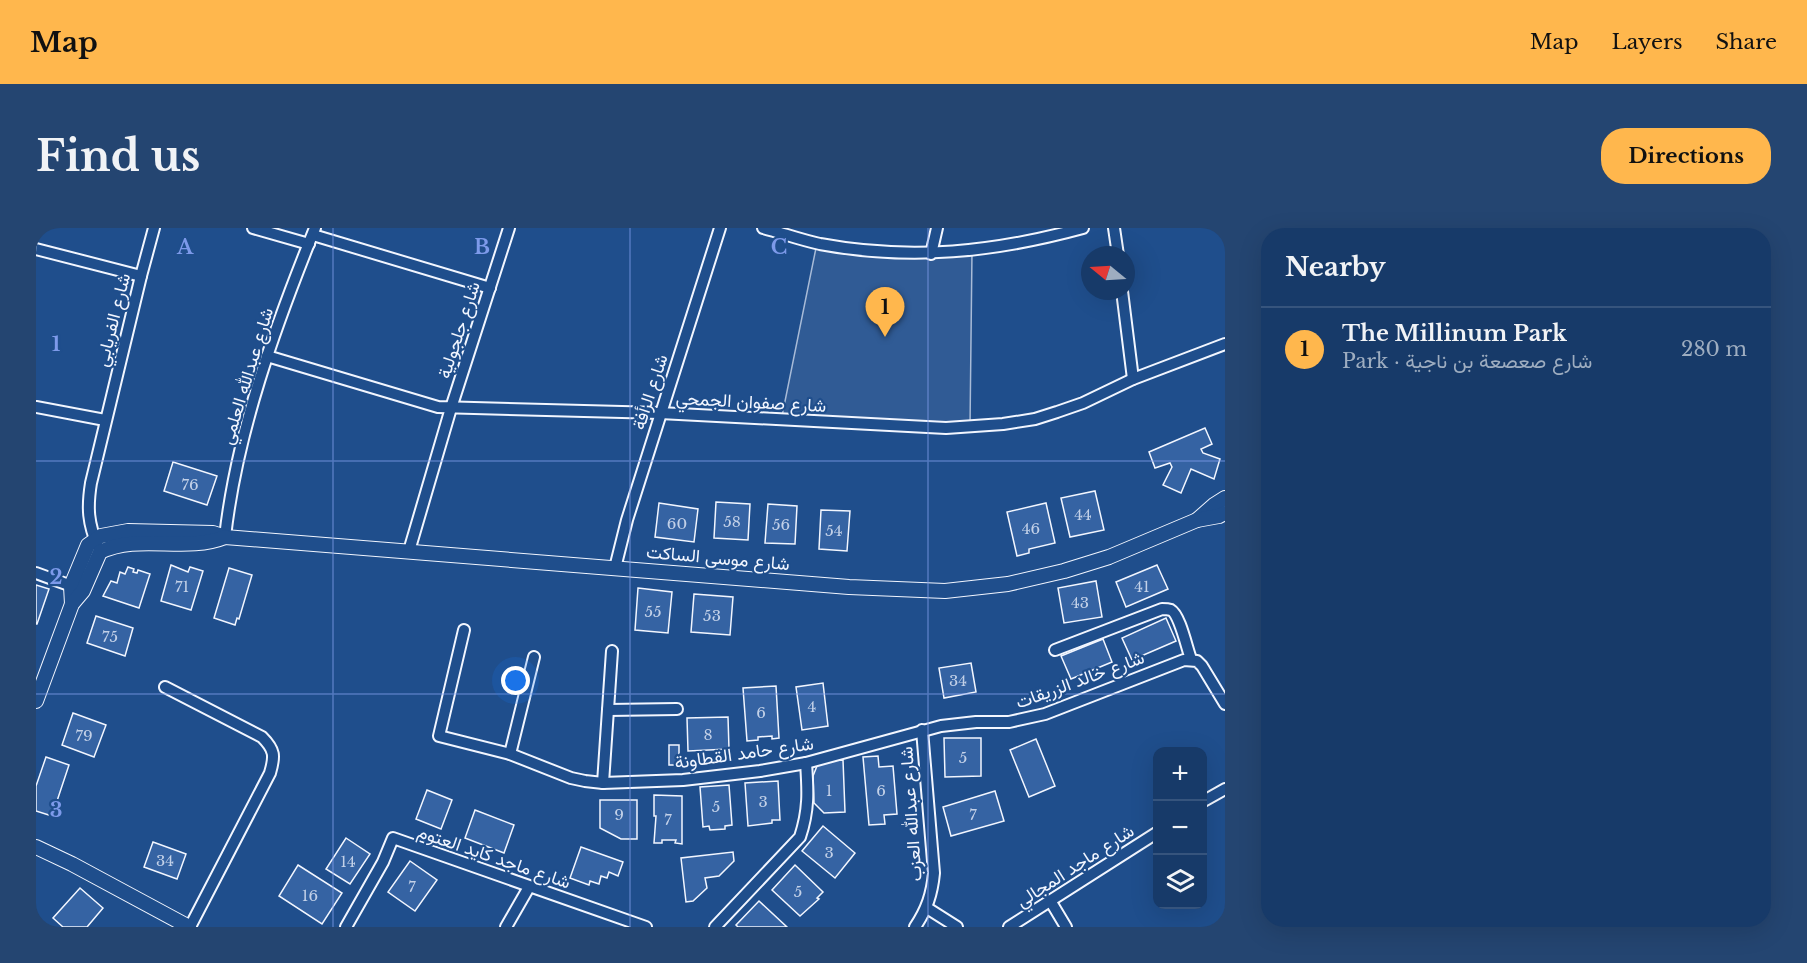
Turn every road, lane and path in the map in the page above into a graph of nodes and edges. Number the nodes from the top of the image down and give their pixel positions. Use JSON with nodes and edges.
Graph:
{"nodes":[{"id":1,"x":154,"y":228,"type":"edge"},
{"id":2,"x":253,"y":228,"type":"edge"},
{"id":3,"x":509,"y":228,"type":"edge"},
{"id":4,"x":720,"y":228,"type":"edge"},
{"id":5,"x":763,"y":228,"type":"edge"},
{"id":6,"x":937,"y":228,"type":"edge"},
{"id":7,"x":1083,"y":228,"type":"edge"},
{"id":8,"x":1114,"y":228,"type":"edge"},
{"id":9,"x":312,"y":236,"type":"edge"},
{"id":10,"x":1117,"y":246,"type":"edge"},
{"id":11,"x":36,"y":249,"type":"edge"},
{"id":12,"x":931,"y":254,"type":"junction"},
{"id":13,"x":141,"y":276,"type":"junction"},
{"id":14,"x":490,"y":288,"type":"junction"},
{"id":15,"x":1123,"y":300,"type":"edge"},
{"id":16,"x":1225,"y":344,"type":"edge"},
{"id":17,"x":267,"y":356,"type":"junction"},
{"id":18,"x":1133,"y":379,"type":"junction"},
{"id":19,"x":36,"y":407,"type":"edge"},
{"id":20,"x":452,"y":408,"type":"junction"},
{"id":21,"x":660,"y":413,"type":"junction"},
{"id":22,"x":105,"y":420,"type":"junction"},
{"id":23,"x":1225,"y":498,"type":"edge"},
{"id":24,"x":1225,"y":513,"type":"edge"},
{"id":25,"x":1197,"y":520,"type":"junction"},
{"id":26,"x":225,"y":537,"type":"junction"},
{"id":27,"x":98,"y":546,"type":"junction"},
{"id":28,"x":409,"y":551,"type":"junction"},
{"id":29,"x":615,"y":568,"type":"junction"},
{"id":30,"x":36,"y":573,"type":"edge"},
{"id":31,"x":77,"y":589,"type":"junction"},
{"id":32,"x":464,"y":630,"type":"dead end"},
{"id":33,"x":1055,"y":650,"type":"dead end"},
{"id":34,"x":612,"y":651,"type":"dead end"},
{"id":35,"x":534,"y":657,"type":"dead end"},
{"id":36,"x":1191,"y":659,"type":"junction"},
{"id":37,"x":165,"y":687,"type":"dead end"},
{"id":38,"x":36,"y":701,"type":"edge"},
{"id":39,"x":1225,"y":704,"type":"edge"},
{"id":40,"x":677,"y":709,"type":"dead end"},
{"id":41,"x":608,"y":710,"type":"junction"},
{"id":42,"x":922,"y":730,"type":"junction"},
{"id":43,"x":510,"y":754,"type":"junction"},
{"id":44,"x":806,"y":763,"type":"junction"},
{"id":45,"x":603,"y":783,"type":"junction"},
{"id":46,"x":1225,"y":789,"type":"edge"},
{"id":47,"x":1205,"y":801,"type":"edge"},
{"id":48,"x":1153,"y":835,"type":"edge"},
{"id":49,"x":36,"y":847,"type":"edge"},
{"id":50,"x":530,"y":887,"type":"junction"},
{"id":51,"x":1051,"y":902,"type":"junction"},
{"id":52,"x":927,"y":908,"type":"junction"},
{"id":53,"x":190,"y":927,"type":"edge"},
{"id":54,"x":346,"y":927,"type":"edge"},
{"id":55,"x":506,"y":927,"type":"edge"},
{"id":56,"x":646,"y":927,"type":"edge"},
{"id":57,"x":716,"y":927,"type":"edge"},
{"id":58,"x":915,"y":927,"type":"edge"},
{"id":59,"x":957,"y":927,"type":"edge"},
{"id":60,"x":1009,"y":927,"type":"edge"},
{"id":61,"x":1066,"y":927,"type":"edge"}],
"edges":[{"from":1,"to":13,"type":"street","name":"شارع الفريابي"},
{"from":2,"to":9,"type":"street"},
{"from":3,"to":14,"type":"street","name":"شارع جلجولية"},
{"from":4,"to":21,"type":"street","name":"شارع الرأفة"},
{"from":5,"to":12,"type":"street"},
{"from":6,"to":12,"type":"street"},
{"from":7,"to":12,"type":"street"},
{"from":8,"to":10,"type":"street"},
{"from":9,"to":14,"type":"street"},
{"from":9,"to":17,"type":"street","name":"شارع عبدالله العلمي"},
{"from":11,"to":13,"type":"street"},
{"from":13,"to":22,"type":"street","name":"شارع الفريابي"},
{"from":14,"to":20,"type":"street","name":"شارع جلجولية"},
{"from":15,"to":18,"type":"street"},
{"from":16,"to":18,"type":"street","name":"شارع صفوان الجمحي"},
{"from":17,"to":20,"type":"street","name":"شارع صفوان الجمحي"},
{"from":17,"to":26,"type":"street","name":"شارع عبدالله العلمي"},
{"from":18,"to":21,"type":"street","name":"شارع صفوان الجمحي"},
{"from":19,"to":22,"type":"street"},
{"from":20,"to":21,"type":"street","name":"شارع صفوان الجمحي"},
{"from":20,"to":28,"type":"street","name":"شارع جلجولية"},
{"from":21,"to":29,"type":"street","name":"شارع الرأفة"},
{"from":22,"to":27,"type":"street","name":"شارع الفريابي"},
{"from":23,"to":25,"type":"street","name":"شارع موسى الساكت"},
{"from":24,"to":25,"type":"street","name":"شارع موسى الساكت"},
{"from":25,"to":29,"type":"street","name":"شارع موسى الساكت"},
{"from":26,"to":27,"type":"street","name":"شارع موسى الساكت"},
{"from":26,"to":28,"type":"street","name":"شارع موسى الساكت"},
{"from":27,"to":31,"type":"street"},
{"from":28,"to":29,"type":"street","name":"شارع موسى الساكت"},
{"from":30,"to":31,"type":"street"},
{"from":31,"to":38,"type":"street"},
{"from":32,"to":43,"type":"street","name":"شارع حامد القطاونة"},
{"from":33,"to":36,"type":"street"},
{"from":34,"to":41,"type":"street"},
{"from":35,"to":43,"type":"street"},
{"from":36,"to":39,"type":"street"},
{"from":36,"to":42,"type":"street","name":"شارع خالد الزريقات"},
{"from":37,"to":53,"type":"street"},
{"from":40,"to":41,"type":"street"},
{"from":41,"to":45,"type":"street"},
{"from":42,"to":44,"type":"street","name":"شارع حامد القطاونة"},
{"from":42,"to":52,"type":"street","name":"شارع عبدالله العزب"},
{"from":43,"to":45,"type":"street","name":"شارع حامد القطاونة"},
{"from":44,"to":45,"type":"street","name":"شارع حامد القطاونة"},
{"from":44,"to":57,"type":"street"},
{"from":46,"to":47,"type":"street"},
{"from":48,"to":51,"type":"street","name":"شارع ماجد المجالي"},
{"from":49,"to":53,"type":"street"},
{"from":50,"to":54,"type":"street","name":"شارع ماجد كايد العتوم"},
{"from":50,"to":55,"type":"street"},
{"from":50,"to":56,"type":"street","name":"شارع ماجد كايد العتوم"},
{"from":51,"to":60,"type":"street","name":"شارع ماجد المجالي"},
{"from":51,"to":61,"type":"street"},
{"from":52,"to":58,"type":"street","name":"شارع عبدالله العزب"},
{"from":52,"to":59,"type":"street"}]}
